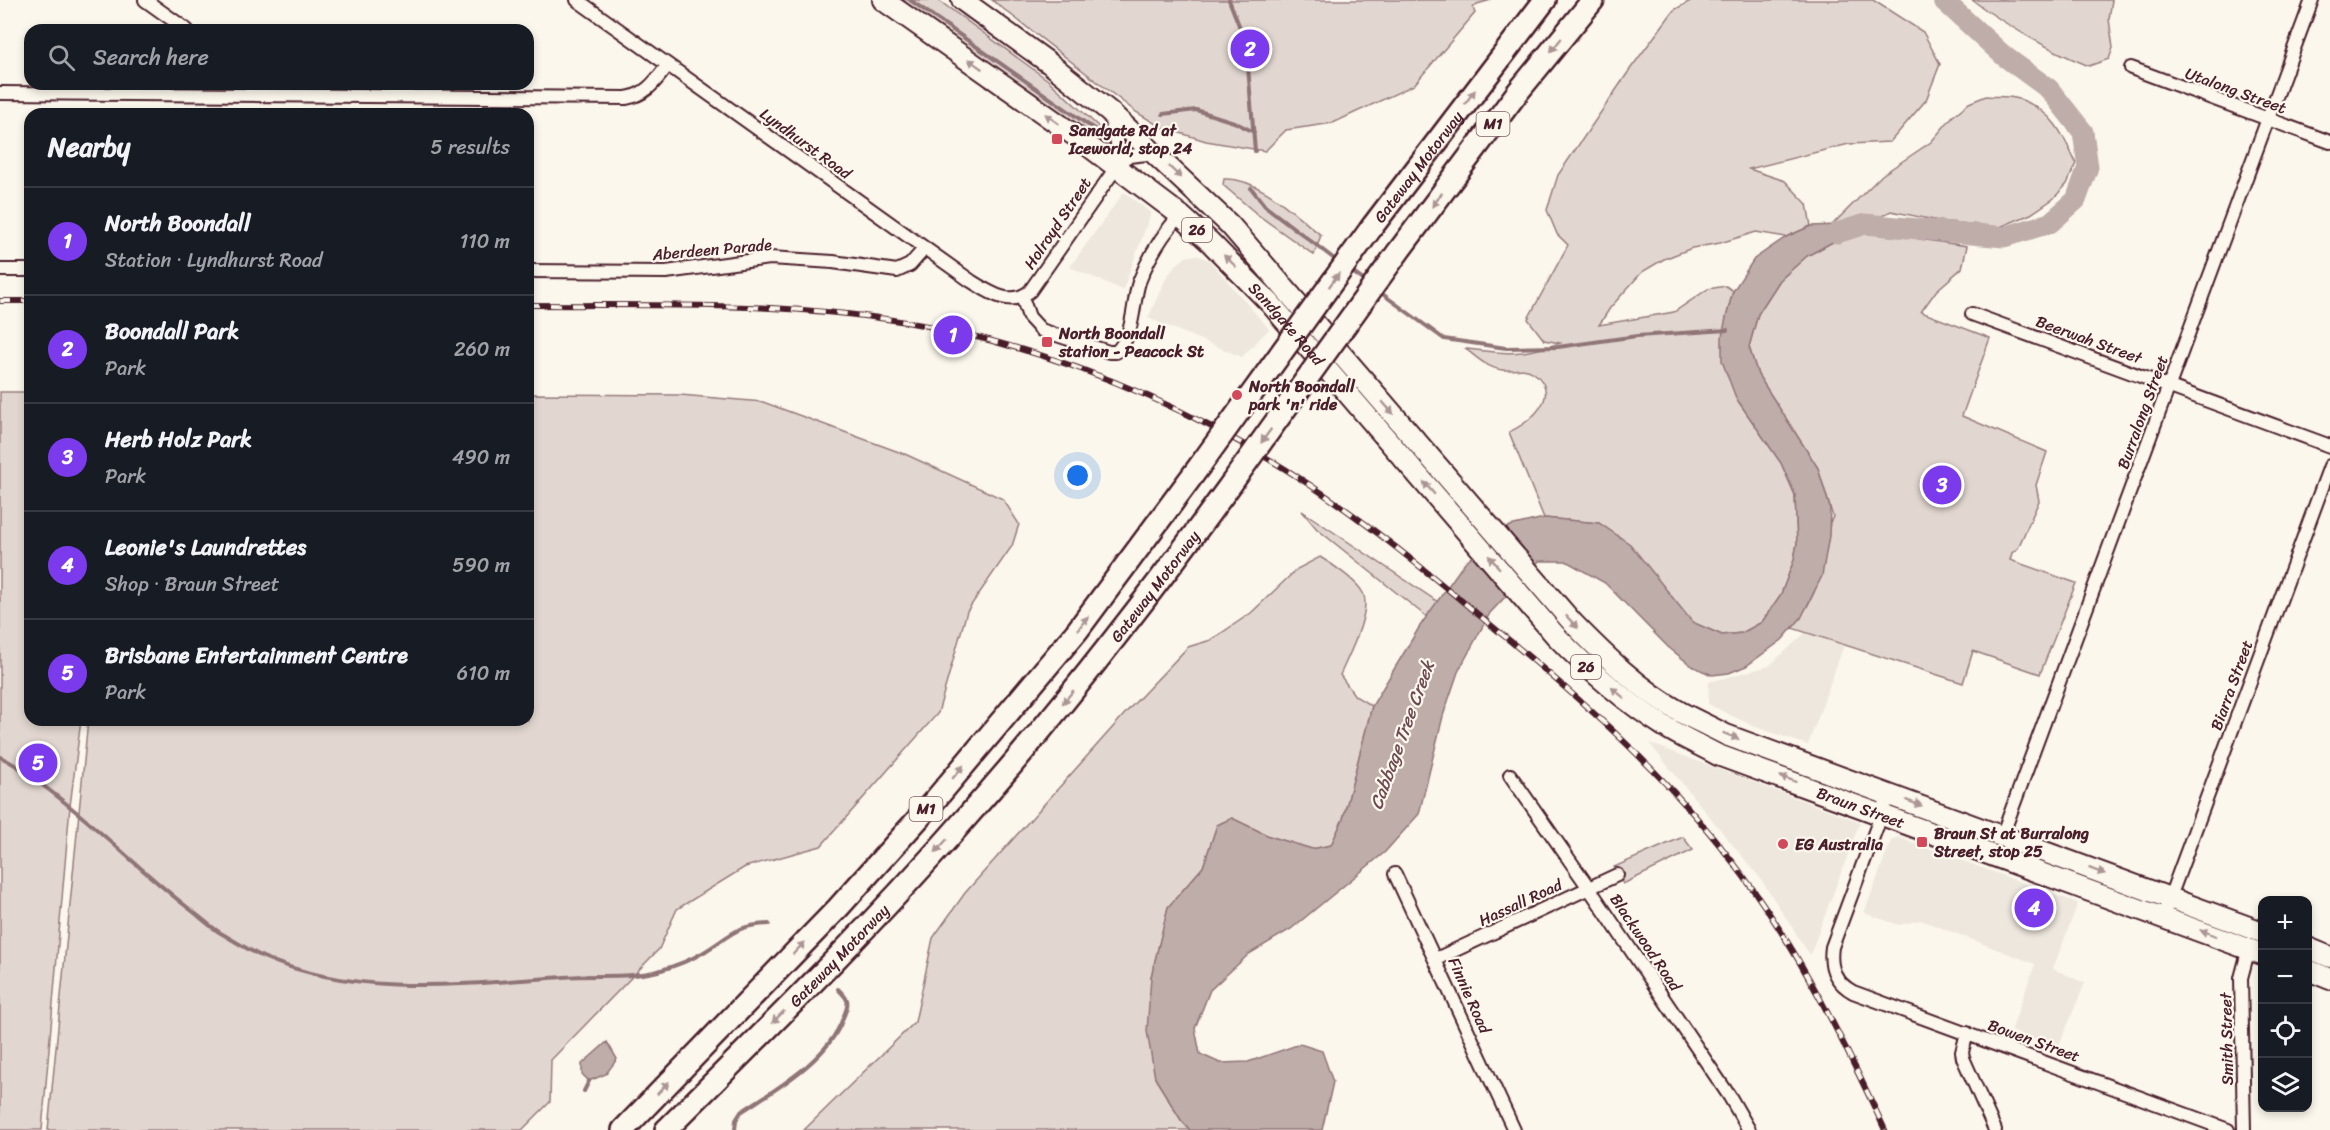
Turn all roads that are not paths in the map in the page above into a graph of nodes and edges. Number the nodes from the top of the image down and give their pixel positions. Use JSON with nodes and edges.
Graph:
{"nodes":[{"id":1,"x":145,"y":0,"type":"edge"},
{"id":2,"x":577,"y":0,"type":"edge"},
{"id":3,"x":883,"y":0,"type":"edge"},
{"id":4,"x":962,"y":0,"type":"edge"},
{"id":5,"x":1545,"y":0,"type":"edge"},
{"id":6,"x":1593,"y":0,"type":"edge"},
{"id":7,"x":2312,"y":0,"type":"edge"},
{"id":8,"x":179,"y":24,"type":"edge"},
{"id":9,"x":668,"y":65,"type":"junction"},
{"id":10,"x":2131,"y":68,"type":"dead end"},
{"id":11,"x":194,"y":90,"type":"edge"},
{"id":12,"x":299,"y":90,"type":"edge"},
{"id":13,"x":0,"y":93,"type":"edge"},
{"id":14,"x":1109,"y":111,"type":"junction"},
{"id":15,"x":2268,"y":119,"type":"junction"},
{"id":16,"x":2330,"y":142,"type":"edge"},
{"id":17,"x":1156,"y":153,"type":"junction"},
{"id":18,"x":1116,"y":166,"type":"junction"},
{"id":19,"x":1180,"y":215,"type":"junction"},
{"id":20,"x":925,"y":248,"type":"junction"},
{"id":21,"x":0,"y":270,"type":"edge"},
{"id":22,"x":24,"y":270,"type":"edge"},
{"id":23,"x":534,"y":271,"type":"edge"},
{"id":24,"x":1022,"y":297,"type":"junction"},
{"id":25,"x":1971,"y":314,"type":"dead end"},
{"id":26,"x":2169,"y":386,"type":"junction"},
{"id":27,"x":2330,"y":446,"type":"edge"},
{"id":28,"x":2330,"y":466,"type":"edge"},
{"id":29,"x":1678,"y":711,"type":"joint"},
{"id":30,"x":1666,"y":727,"type":"joint"},
{"id":31,"x":1510,"y":775,"type":"dead end"},
{"id":32,"x":1889,"y":794,"type":"junction"},
{"id":33,"x":1882,"y":814,"type":"junction"},
{"id":34,"x":2002,"y":836,"type":"junction"},
{"id":35,"x":1395,"y":874,"type":"dead end"},
{"id":36,"x":1617,"y":875,"type":"dead end"},
{"id":37,"x":1589,"y":888,"type":"junction"},
{"id":38,"x":2170,"y":897,"type":"junction"},
{"id":39,"x":2163,"y":916,"type":"junction"},
{"id":40,"x":2258,"y":930,"type":"edge"},
{"id":41,"x":2312,"y":950,"type":"edge"},
{"id":42,"x":2256,"y":951,"type":"edge"},
{"id":43,"x":2330,"y":957,"type":"edge"},
{"id":44,"x":1436,"y":959,"type":"junction"},
{"id":45,"x":2312,"y":972,"type":"edge"},
{"id":46,"x":2330,"y":979,"type":"edge"},
{"id":47,"x":1967,"y":1033,"type":"junction"},
{"id":48,"x":622,"y":1130,"type":"edge"},
{"id":49,"x":666,"y":1130,"type":"edge"},
{"id":50,"x":1514,"y":1130,"type":"edge"},
{"id":51,"x":1749,"y":1130,"type":"edge"},
{"id":52,"x":1995,"y":1130,"type":"edge"},
{"id":53,"x":2228,"y":1130,"type":"edge"},
{"id":54,"x":2244,"y":1130,"type":"edge"}],
"edges":[{"from":1,"to":8,"type":"street"},
{"from":2,"to":9,"type":"street","name":"Lyndhurst Road"},
{"from":18,"to":3,"type":"highway","name":"Sandgate Road","number":"26","one_way":true},
{"from":4,"to":14,"type":"highway","name":"Sandgate Road","number":"26"},
{"from":48,"to":5,"type":"highway","name":"Gateway Motorway","number":"M1","one_way":true,"bridge":true},
{"from":6,"to":49,"type":"highway","name":"Gateway Motorway","number":"M1","one_way":true,"bridge":true},
{"from":7,"to":15,"type":"street","name":"Burralong Street"},
{"from":9,"to":12,"type":"street"},
{"from":9,"to":20,"type":"street","name":"Lyndhurst Road"},
{"from":10,"to":15,"type":"street","name":"Utalong Street"},
{"from":11,"to":13,"type":"street"},
{"from":14,"to":17,"type":"highway","name":"Sandgate Road","number":"26"},
{"from":14,"to":18,"type":"street"},
{"from":15,"to":16,"type":"street","name":"Utalong Street"},
{"from":15,"to":26,"type":"street","name":"Burralong Street"},
{"from":17,"to":18,"type":"street"},
{"from":17,"to":29,"type":"highway","name":"Sandgate Road","number":"26","one_way":true},
{"from":18,"to":19,"type":"highway","name":"Sandgate Road","number":"26"},
{"from":18,"to":24,"type":"street","name":"Holroyd Street"},
{"from":19,"to":24,"type":"street"},
{"from":30,"to":19,"type":"highway","name":"Sandgate Road","number":"26","one_way":true},
{"from":20,"to":23,"type":"street","name":"Aberdeen Parade"},
{"from":20,"to":24,"type":"street","name":"Lyndhurst Road"},
{"from":21,"to":22,"type":"street"},
{"from":25,"to":26,"type":"street","name":"Beerwah Street"},
{"from":26,"to":27,"type":"street","name":"Beerwah Street"},
{"from":26,"to":34,"type":"street","name":"Burralong Street"},
{"from":28,"to":38,"type":"street","name":"Biarra Street"},
{"from":29,"to":32,"type":"highway","name":"Braun Street","number":"26","one_way":true},
{"from":33,"to":30,"type":"highway","name":"Braun Street","number":"26","one_way":true},
{"from":31,"to":37,"type":"street","name":"Blackwood Road"},
{"from":32,"to":33,"type":"street"},
{"from":32,"to":34,"type":"highway","name":"Braun Street","number":"26","one_way":true},
{"from":33,"to":39,"type":"highway","name":"Braun Street","number":"26"},
{"from":33,"to":47,"type":"street","name":"Bowen Street"},
{"from":34,"to":38,"type":"highway","name":"Braun Street","number":"26","one_way":true},
{"from":35,"to":44,"type":"street","name":"Finnie Road"},
{"from":36,"to":37,"type":"street","name":"Hassall Road"},
{"from":37,"to":44,"type":"street","name":"Hassall Road"},
{"from":37,"to":51,"type":"street","name":"Blackwood Road"},
{"from":38,"to":39,"type":"street","name":"Biarra Street"},
{"from":38,"to":40,"type":"highway","name":"Braun Street","number":"26"},
{"from":42,"to":39,"type":"highway","name":"Braun Street","number":"26","one_way":true},
{"from":41,"to":43,"type":"highway"},
{"from":42,"to":54,"type":"street","name":"Smith Street"},
{"from":44,"to":50,"type":"street","name":"Finnie Road"},
{"from":45,"to":46,"type":"highway"},
{"from":47,"to":52,"type":"street"},
{"from":47,"to":53,"type":"street","name":"Bowen Street"}]}
